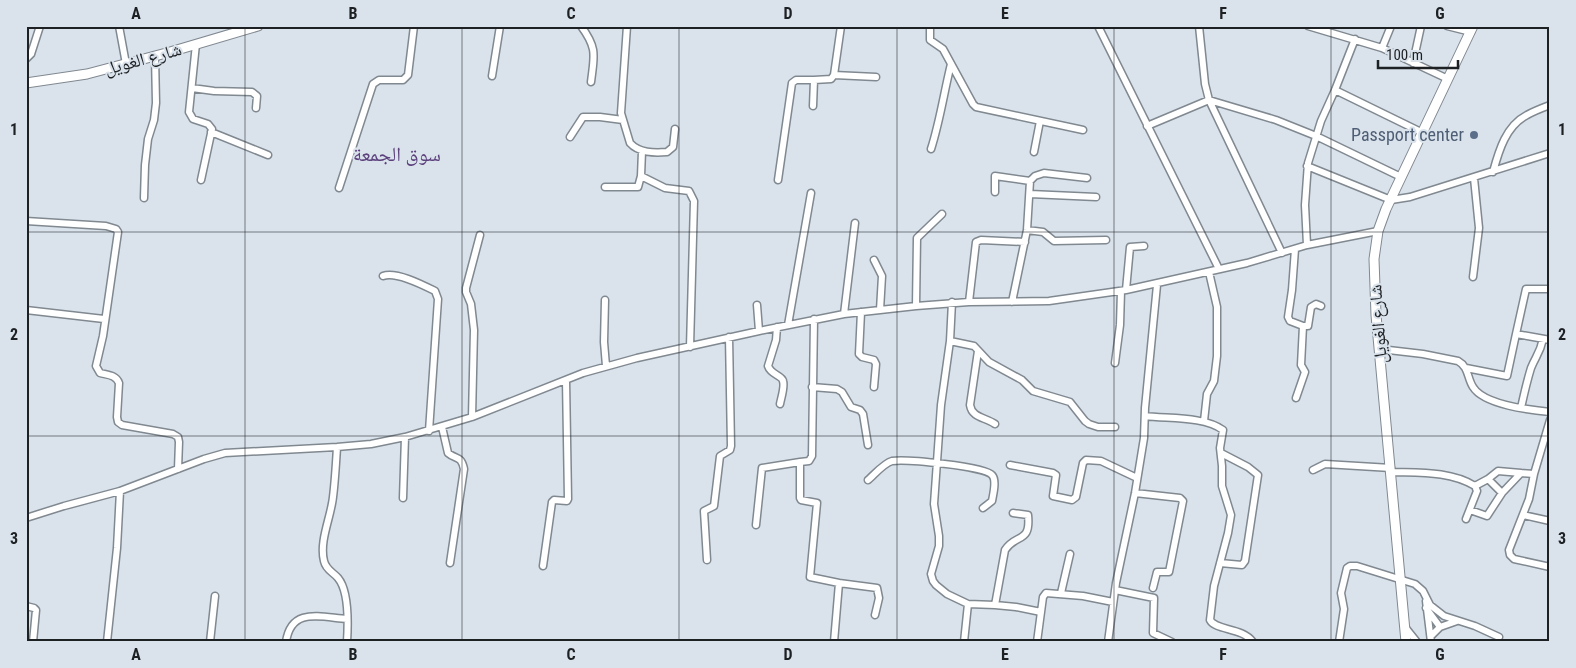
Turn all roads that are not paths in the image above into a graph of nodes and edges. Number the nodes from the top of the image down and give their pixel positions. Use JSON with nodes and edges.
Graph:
{"nodes":[{"id":1,"x":40,"y":26,"type":"edge"},
{"id":2,"x":119,"y":26,"type":"edge"},
{"id":3,"x":258,"y":26,"type":"edge"},
{"id":4,"x":414,"y":26,"type":"edge"},
{"id":5,"x":500,"y":26,"type":"edge"},
{"id":6,"x":581,"y":26,"type":"edge"},
{"id":7,"x":627,"y":26,"type":"edge"},
{"id":8,"x":841,"y":26,"type":"edge"},
{"id":9,"x":930,"y":26,"type":"edge"},
{"id":10,"x":1098,"y":26,"type":"edge"},
{"id":11,"x":1199,"y":26,"type":"edge"},
{"id":12,"x":1308,"y":26,"type":"edge"},
{"id":13,"x":1391,"y":26,"type":"edge"},
{"id":14,"x":1421,"y":26,"type":"edge"},
{"id":15,"x":1447,"y":26,"type":"edge"},
{"id":16,"x":1472,"y":29,"type":"edge"},
{"id":17,"x":1355,"y":39,"type":"junction"},
{"id":18,"x":196,"y":44,"type":"junction"},
{"id":19,"x":1382,"y":48,"type":"junction"},
{"id":20,"x":154,"y":56,"type":"junction"},
{"id":21,"x":26,"y":59,"type":"edge"},
{"id":22,"x":1413,"y":63,"type":"junction"},
{"id":23,"x":126,"y":64,"type":"junction"},
{"id":24,"x":951,"y":64,"type":"junction"},
{"id":25,"x":834,"y":75,"type":"junction"},
{"id":26,"x":492,"y":76,"type":"dead end"},
{"id":27,"x":876,"y":78,"type":"dead end"},
{"id":28,"x":1448,"y":79,"type":"junction"},
{"id":29,"x":814,"y":80,"type":"junction"},
{"id":30,"x":591,"y":82,"type":"dead end"},
{"id":31,"x":26,"y":83,"type":"edge"},
{"id":32,"x":192,"y":88,"type":"junction"},
{"id":33,"x":1335,"y":90,"type":"junction"},
{"id":34,"x":1209,"y":100,"type":"junction"},
{"id":35,"x":1550,"y":105,"type":"edge"},
{"id":36,"x":813,"y":106,"type":"dead end"},
{"id":37,"x":256,"y":108,"type":"dead end"},
{"id":38,"x":622,"y":120,"type":"junction"},
{"id":39,"x":1040,"y":121,"type":"junction"},
{"id":40,"x":1147,"y":126,"type":"junction"},
{"id":41,"x":675,"y":129,"type":"dead end"},
{"id":42,"x":1083,"y":130,"type":"dead end"},
{"id":43,"x":212,"y":132,"type":"junction"},
{"id":44,"x":1423,"y":133,"type":"junction"},
{"id":45,"x":1316,"y":136,"type":"junction"},
{"id":46,"x":570,"y":137,"type":"dead end"},
{"id":47,"x":932,"y":148,"type":"dead end"},
{"id":48,"x":642,"y":151,"type":"junction"},
{"id":49,"x":1034,"y":152,"type":"dead end"},
{"id":50,"x":1550,"y":153,"type":"edge"},
{"id":51,"x":268,"y":155,"type":"dead end"},
{"id":52,"x":1307,"y":166,"type":"junction"},
{"id":53,"x":1492,"y":172,"type":"junction"},
{"id":54,"x":641,"y":176,"type":"junction"},
{"id":55,"x":1401,"y":177,"type":"junction"},
{"id":56,"x":1087,"y":178,"type":"dead end"},
{"id":57,"x":1474,"y":178,"type":"junction"},
{"id":58,"x":201,"y":180,"type":"dead end"},
{"id":59,"x":778,"y":180,"type":"dead end"},
{"id":60,"x":1030,"y":181,"type":"junction"},
{"id":61,"x":605,"y":187,"type":"dead end"},
{"id":62,"x":339,"y":188,"type":"dead end"},
{"id":63,"x":995,"y":192,"type":"dead end"},
{"id":64,"x":811,"y":193,"type":"dead end"},
{"id":65,"x":1030,"y":194,"type":"junction"},
{"id":66,"x":144,"y":198,"type":"dead end"},
{"id":67,"x":1096,"y":198,"type":"dead end"},
{"id":68,"x":1391,"y":200,"type":"junction"},
{"id":69,"x":942,"y":214,"type":"dead end"},
{"id":70,"x":26,"y":221,"type":"edge"},
{"id":71,"x":855,"y":223,"type":"dead end"},
{"id":72,"x":1027,"y":230,"type":"junction"},
{"id":73,"x":1378,"y":231,"type":"junction"},
{"id":74,"x":480,"y":235,"type":"dead end"},
{"id":75,"x":1106,"y":240,"type":"dead end"},
{"id":76,"x":1024,"y":242,"type":"junction"},
{"id":77,"x":1307,"y":245,"type":"junction"},
{"id":78,"x":1144,"y":246,"type":"dead end"},
{"id":79,"x":1295,"y":249,"type":"junction"},
{"id":80,"x":1282,"y":253,"type":"junction"},
{"id":81,"x":874,"y":260,"type":"dead end"},
{"id":82,"x":1220,"y":270,"type":"junction"},
{"id":83,"x":1209,"y":272,"type":"junction"},
{"id":84,"x":383,"y":276,"type":"dead end"},
{"id":85,"x":1473,"y":277,"type":"dead end"},
{"id":86,"x":1157,"y":284,"type":"junction"},
{"id":87,"x":1550,"y":289,"type":"edge"},
{"id":88,"x":1124,"y":291,"type":"junction"},
{"id":89,"x":605,"y":300,"type":"dead end"},
{"id":90,"x":952,"y":302,"type":"junction"},
{"id":91,"x":969,"y":302,"type":"junction"},
{"id":92,"x":1012,"y":302,"type":"junction"},
{"id":93,"x":757,"y":305,"type":"dead end"},
{"id":94,"x":916,"y":306,"type":"junction"},
{"id":95,"x":1321,"y":306,"type":"dead end"},
{"id":96,"x":26,"y":310,"type":"edge"},
{"id":97,"x":880,"y":310,"type":"junction"},
{"id":98,"x":861,"y":312,"type":"junction"},
{"id":99,"x":844,"y":314,"type":"junction"},
{"id":100,"x":104,"y":319,"type":"junction"},
{"id":101,"x":814,"y":320,"type":"junction"},
{"id":102,"x":788,"y":325,"type":"junction"},
{"id":103,"x":1303,"y":326,"type":"junction"},
{"id":104,"x":777,"y":327,"type":"junction"},
{"id":105,"x":759,"y":331,"type":"junction"},
{"id":106,"x":1516,"y":334,"type":"junction"},
{"id":107,"x":729,"y":337,"type":"junction"},
{"id":108,"x":1546,"y":340,"type":"edge"},
{"id":109,"x":950,"y":341,"type":"junction"},
{"id":110,"x":690,"y":347,"type":"junction"},
{"id":111,"x":1380,"y":348,"type":"junction"},
{"id":112,"x":978,"y":351,"type":"junction"},
{"id":113,"x":1115,"y":363,"type":"dead end"},
{"id":114,"x":606,"y":366,"type":"junction"},
{"id":115,"x":1466,"y":368,"type":"junction"},
{"id":116,"x":566,"y":380,"type":"junction"},
{"id":117,"x":812,"y":387,"type":"junction"},
{"id":118,"x":874,"y":387,"type":"dead end"},
{"id":119,"x":1296,"y":398,"type":"dead end"},
{"id":120,"x":780,"y":404,"type":"dead end"},
{"id":121,"x":1521,"y":408,"type":"junction"},
{"id":122,"x":1550,"y":412,"type":"edge"},
{"id":123,"x":1145,"y":416,"type":"junction"},
{"id":124,"x":472,"y":417,"type":"junction"},
{"id":125,"x":1550,"y":420,"type":"edge"},
{"id":126,"x":1204,"y":421,"type":"junction"},
{"id":127,"x":995,"y":424,"type":"dead end"},
{"id":128,"x":442,"y":426,"type":"junction"},
{"id":129,"x":1115,"y":427,"type":"dead end"},
{"id":130,"x":429,"y":431,"type":"junction"},
{"id":131,"x":405,"y":437,"type":"junction"},
{"id":132,"x":868,"y":445,"type":"dead end"},
{"id":133,"x":337,"y":448,"type":"junction"},
{"id":134,"x":1221,"y":454,"type":"junction"},
{"id":135,"x":800,"y":462,"type":"junction"},
{"id":136,"x":937,"y":463,"type":"junction"},
{"id":137,"x":1010,"y":465,"type":"dead end"},
{"id":138,"x":178,"y":469,"type":"junction"},
{"id":139,"x":1313,"y":470,"type":"dead end"},
{"id":140,"x":1391,"y":470,"type":"junction"},
{"id":141,"x":1521,"y":473,"type":"junction"},
{"id":142,"x":1534,"y":474,"type":"junction"},
{"id":143,"x":1137,"y":478,"type":"junction"},
{"id":144,"x":868,"y":480,"type":"dead end"},
{"id":145,"x":1488,"y":480,"type":"junction"},
{"id":146,"x":1475,"y":486,"type":"junction"},
{"id":147,"x":120,"y":491,"type":"junction"},
{"id":148,"x":1135,"y":493,"type":"junction"},
{"id":149,"x":1502,"y":493,"type":"junction"},
{"id":150,"x":402,"y":498,"type":"dead end"},
{"id":151,"x":983,"y":508,"type":"dead end"},
{"id":152,"x":1470,"y":510,"type":"junction"},
{"id":153,"x":1013,"y":513,"type":"dead end"},
{"id":154,"x":1523,"y":515,"type":"junction"},
{"id":155,"x":26,"y":518,"type":"edge"},
{"id":156,"x":1466,"y":519,"type":"dead end"},
{"id":157,"x":1550,"y":521,"type":"edge"},
{"id":158,"x":756,"y":526,"type":"dead end"},
{"id":159,"x":1070,"y":554,"type":"dead end"},
{"id":160,"x":707,"y":560,"type":"dead end"},
{"id":161,"x":450,"y":563,"type":"dead end"},
{"id":162,"x":1220,"y":563,"type":"junction"},
{"id":163,"x":544,"y":566,"type":"dead end"},
{"id":164,"x":1550,"y":568,"type":"edge"},
{"id":165,"x":1401,"y":580,"type":"junction"},
{"id":166,"x":839,"y":583,"type":"junction"},
{"id":167,"x":1153,"y":588,"type":"dead end"},
{"id":168,"x":1115,"y":590,"type":"junction"},
{"id":169,"x":1061,"y":593,"type":"junction"},
{"id":170,"x":1425,"y":594,"type":"junction"},
{"id":171,"x":215,"y":596,"type":"dead end"},
{"id":172,"x":1113,"y":602,"type":"junction"},
{"id":173,"x":968,"y":604,"type":"junction"},
{"id":174,"x":26,"y":606,"type":"edge"},
{"id":175,"x":994,"y":606,"type":"junction"},
{"id":176,"x":1426,"y":608,"type":"junction"},
{"id":177,"x":1041,"y":612,"type":"junction"},
{"id":178,"x":875,"y":615,"type":"dead end"},
{"id":179,"x":347,"y":619,"type":"junction"},
{"id":180,"x":1458,"y":620,"type":"junction"},
{"id":181,"x":1405,"y":627,"type":"junction"},
{"id":182,"x":1440,"y":627,"type":"junction"},
{"id":183,"x":1499,"y":638,"type":"dead end"},
{"id":184,"x":1431,"y":639,"type":"edge"},
{"id":185,"x":963,"y":641,"type":"edge"},
{"id":186,"x":33,"y":642,"type":"edge"},
{"id":187,"x":107,"y":642,"type":"edge"},
{"id":188,"x":210,"y":642,"type":"edge"},
{"id":189,"x":286,"y":642,"type":"edge"},
{"id":190,"x":347,"y":642,"type":"edge"},
{"id":191,"x":834,"y":642,"type":"edge"},
{"id":192,"x":1037,"y":642,"type":"edge"},
{"id":193,"x":1108,"y":642,"type":"edge"},
{"id":194,"x":1172,"y":642,"type":"edge"},
{"id":195,"x":1253,"y":642,"type":"edge"},
{"id":196,"x":1339,"y":642,"type":"edge"},
{"id":197,"x":1406,"y":642,"type":"edge"},
{"id":198,"x":1416,"y":642,"type":"edge"}],
"edges":[{"from":1,"to":21,"type":"street"},
{"from":2,"to":23,"type":"street"},
{"from":3,"to":18,"type":"street","name":"شارع الغويل"},
{"from":4,"to":62,"type":"street"},
{"from":5,"to":26,"type":"street"},
{"from":6,"to":30,"type":"street"},
{"from":7,"to":38,"type":"street"},
{"from":8,"to":25,"type":"street"},
{"from":9,"to":24,"type":"street"},
{"from":10,"to":40,"type":"street"},
{"from":11,"to":34,"type":"street"},
{"from":12,"to":17,"type":"street"},
{"from":13,"to":19,"type":"street"},
{"from":14,"to":22,"type":"street"},
{"from":15,"to":16,"type":"street"},
{"from":16,"to":28,"type":"street","name":"شارع الغويل"},
{"from":17,"to":19,"type":"street"},
{"from":17,"to":33,"type":"street"},
{"from":18,"to":20,"type":"street","name":"شارع الغويل"},
{"from":18,"to":32,"type":"street"},
{"from":19,"to":22,"type":"street"},
{"from":20,"to":23,"type":"street","name":"شارع الغويل"},
{"from":20,"to":66,"type":"street"},
{"from":22,"to":28,"type":"street"},
{"from":23,"to":31,"type":"street","name":"شارع الغويل"},
{"from":24,"to":39,"type":"street"},
{"from":24,"to":47,"type":"street"},
{"from":25,"to":27,"type":"street"},
{"from":25,"to":29,"type":"street"},
{"from":28,"to":44,"type":"street","name":"شارع الغويل"},
{"from":29,"to":36,"type":"street"},
{"from":29,"to":59,"type":"street"},
{"from":32,"to":37,"type":"street"},
{"from":32,"to":43,"type":"street"},
{"from":33,"to":44,"type":"street"},
{"from":33,"to":45,"type":"street"},
{"from":34,"to":40,"type":"street"},
{"from":34,"to":45,"type":"street"},
{"from":34,"to":80,"type":"street"},
{"from":35,"to":53,"type":"street"},
{"from":38,"to":46,"type":"street"},
{"from":38,"to":48,"type":"street"},
{"from":39,"to":42,"type":"street"},
{"from":39,"to":49,"type":"street"},
{"from":40,"to":82,"type":"street"},
{"from":41,"to":48,"type":"street"},
{"from":43,"to":51,"type":"street"},
{"from":43,"to":58,"type":"street"},
{"from":44,"to":55,"type":"street","name":"شارع الغويل"},
{"from":45,"to":52,"type":"street"},
{"from":45,"to":55,"type":"street"},
{"from":48,"to":54,"type":"street"},
{"from":50,"to":53,"type":"street"},
{"from":52,"to":68,"type":"street"},
{"from":52,"to":77,"type":"street"},
{"from":53,"to":57,"type":"street"},
{"from":54,"to":61,"type":"street"},
{"from":54,"to":110,"type":"street"},
{"from":55,"to":68,"type":"street","name":"شارع الغويل"},
{"from":56,"to":60,"type":"street"},
{"from":57,"to":68,"type":"street"},
{"from":57,"to":85,"type":"street"},
{"from":60,"to":63,"type":"street"},
{"from":60,"to":65,"type":"street"},
{"from":64,"to":102,"type":"street"},
{"from":65,"to":67,"type":"street"},
{"from":65,"to":72,"type":"street"},
{"from":68,"to":73,"type":"street","name":"شارع الغويل"},
{"from":69,"to":94,"type":"street"},
{"from":70,"to":100,"type":"street"},
{"from":71,"to":99,"type":"street"},
{"from":72,"to":75,"type":"street"},
{"from":72,"to":76,"type":"street"},
{"from":73,"to":77,"type":"street"},
{"from":73,"to":111,"type":"street","name":"شارع الغويل"},
{"from":74,"to":124,"type":"street"},
{"from":76,"to":91,"type":"street"},
{"from":76,"to":92,"type":"street"},
{"from":77,"to":79,"type":"street"},
{"from":78,"to":88,"type":"street"},
{"from":79,"to":80,"type":"street"},
{"from":79,"to":103,"type":"street"},
{"from":80,"to":82,"type":"street"},
{"from":81,"to":97,"type":"street"},
{"from":82,"to":83,"type":"street"},
{"from":83,"to":86,"type":"street"},
{"from":83,"to":126,"type":"street"},
{"from":84,"to":130,"type":"street"},
{"from":86,"to":88,"type":"street"},
{"from":86,"to":123,"type":"street"},
{"from":87,"to":106,"type":"street"},
{"from":88,"to":92,"type":"street"},
{"from":88,"to":113,"type":"street"},
{"from":89,"to":114,"type":"street"},
{"from":90,"to":91,"type":"street"},
{"from":90,"to":94,"type":"street"},
{"from":90,"to":109,"type":"street"},
{"from":91,"to":92,"type":"street"},
{"from":93,"to":105,"type":"street"},
{"from":94,"to":97,"type":"street"},
{"from":95,"to":103,"type":"street"},
{"from":96,"to":100,"type":"street"},
{"from":97,"to":98,"type":"street"},
{"from":98,"to":99,"type":"street"},
{"from":98,"to":118,"type":"street"},
{"from":99,"to":101,"type":"street"},
{"from":100,"to":138,"type":"street"},
{"from":101,"to":102,"type":"street"},
{"from":101,"to":117,"type":"street"},
{"from":102,"to":104,"type":"street"},
{"from":103,"to":119,"type":"street"},
{"from":104,"to":105,"type":"street"},
{"from":104,"to":120,"type":"street"},
{"from":105,"to":107,"type":"street"},
{"from":106,"to":108,"type":"street"},
{"from":106,"to":115,"type":"street"},
{"from":107,"to":110,"type":"street"},
{"from":107,"to":160,"type":"street"},
{"from":108,"to":121,"type":"street"},
{"from":109,"to":112,"type":"street"},
{"from":109,"to":136,"type":"street"},
{"from":110,"to":114,"type":"street"},
{"from":111,"to":115,"type":"street"},
{"from":111,"to":140,"type":"street","name":"شارع الغويل"},
{"from":112,"to":127,"type":"street"},
{"from":112,"to":129,"type":"street"},
{"from":114,"to":116,"type":"street"},
{"from":115,"to":121,"type":"street"},
{"from":116,"to":124,"type":"street"},
{"from":116,"to":163,"type":"street"},
{"from":117,"to":132,"type":"street"},
{"from":117,"to":135,"type":"street"},
{"from":121,"to":122,"type":"street"},
{"from":123,"to":126,"type":"street"},
{"from":123,"to":143,"type":"street"},
{"from":124,"to":128,"type":"street"},
{"from":125,"to":142,"type":"street"},
{"from":126,"to":134,"type":"street"},
{"from":128,"to":130,"type":"street"},
{"from":128,"to":161,"type":"street"},
{"from":130,"to":131,"type":"street"},
{"from":131,"to":133,"type":"street"},
{"from":131,"to":150,"type":"street"},
{"from":133,"to":138,"type":"street"},
{"from":133,"to":179,"type":"street"},
{"from":134,"to":162,"type":"street"},
{"from":134,"to":162,"type":"street"},
{"from":135,"to":158,"type":"street"},
{"from":135,"to":166,"type":"street"},
{"from":136,"to":144,"type":"street"},
{"from":136,"to":151,"type":"street"},
{"from":136,"to":173,"type":"street"},
{"from":137,"to":143,"type":"street"},
{"from":138,"to":147,"type":"street"},
{"from":139,"to":140,"type":"street"},
{"from":140,"to":146,"type":"street"},
{"from":140,"to":165,"type":"street","name":"شارع الغويل"},
{"from":141,"to":142,"type":"street"},
{"from":141,"to":145,"type":"street"},
{"from":141,"to":149,"type":"street"},
{"from":142,"to":154,"type":"street"},
{"from":143,"to":148,"type":"street"},
{"from":145,"to":146,"type":"street"},
{"from":145,"to":149,"type":"street"},
{"from":146,"to":152,"type":"street"},
{"from":147,"to":155,"type":"street"},
{"from":147,"to":187,"type":"street"},
{"from":148,"to":167,"type":"street"},
{"from":148,"to":168,"type":"street"},
{"from":149,"to":152,"type":"street"},
{"from":152,"to":156,"type":"street"},
{"from":153,"to":175,"type":"street"},
{"from":154,"to":157,"type":"street"},
{"from":154,"to":164,"type":"street"},
{"from":159,"to":169,"type":"street"},
{"from":162,"to":195,"type":"street"},
{"from":165,"to":170,"type":"street"},
{"from":165,"to":181,"type":"street","name":"شارع الغويل"},
{"from":165,"to":196,"type":"street"},
{"from":166,"to":178,"type":"street"},
{"from":166,"to":191,"type":"street"},
{"from":168,"to":172,"type":"street"},
{"from":168,"to":194,"type":"street"},
{"from":169,"to":172,"type":"street"},
{"from":169,"to":177,"type":"street"},
{"from":170,"to":176,"type":"street"},
{"from":170,"to":180,"type":"street"},
{"from":171,"to":188,"type":"street"},
{"from":172,"to":193,"type":"street"},
{"from":173,"to":175,"type":"street"},
{"from":173,"to":185,"type":"street"},
{"from":174,"to":186,"type":"street"},
{"from":175,"to":177,"type":"street"},
{"from":176,"to":182,"type":"street"},
{"from":176,"to":184,"type":"street"},
{"from":177,"to":192,"type":"street"},
{"from":179,"to":189,"type":"street"},
{"from":179,"to":190,"type":"street"},
{"from":180,"to":182,"type":"street"},
{"from":180,"to":183,"type":"street"},
{"from":181,"to":197,"type":"street","name":"شارع الغويل"},
{"from":181,"to":198,"type":"street"},
{"from":182,"to":184,"type":"street"}]}
